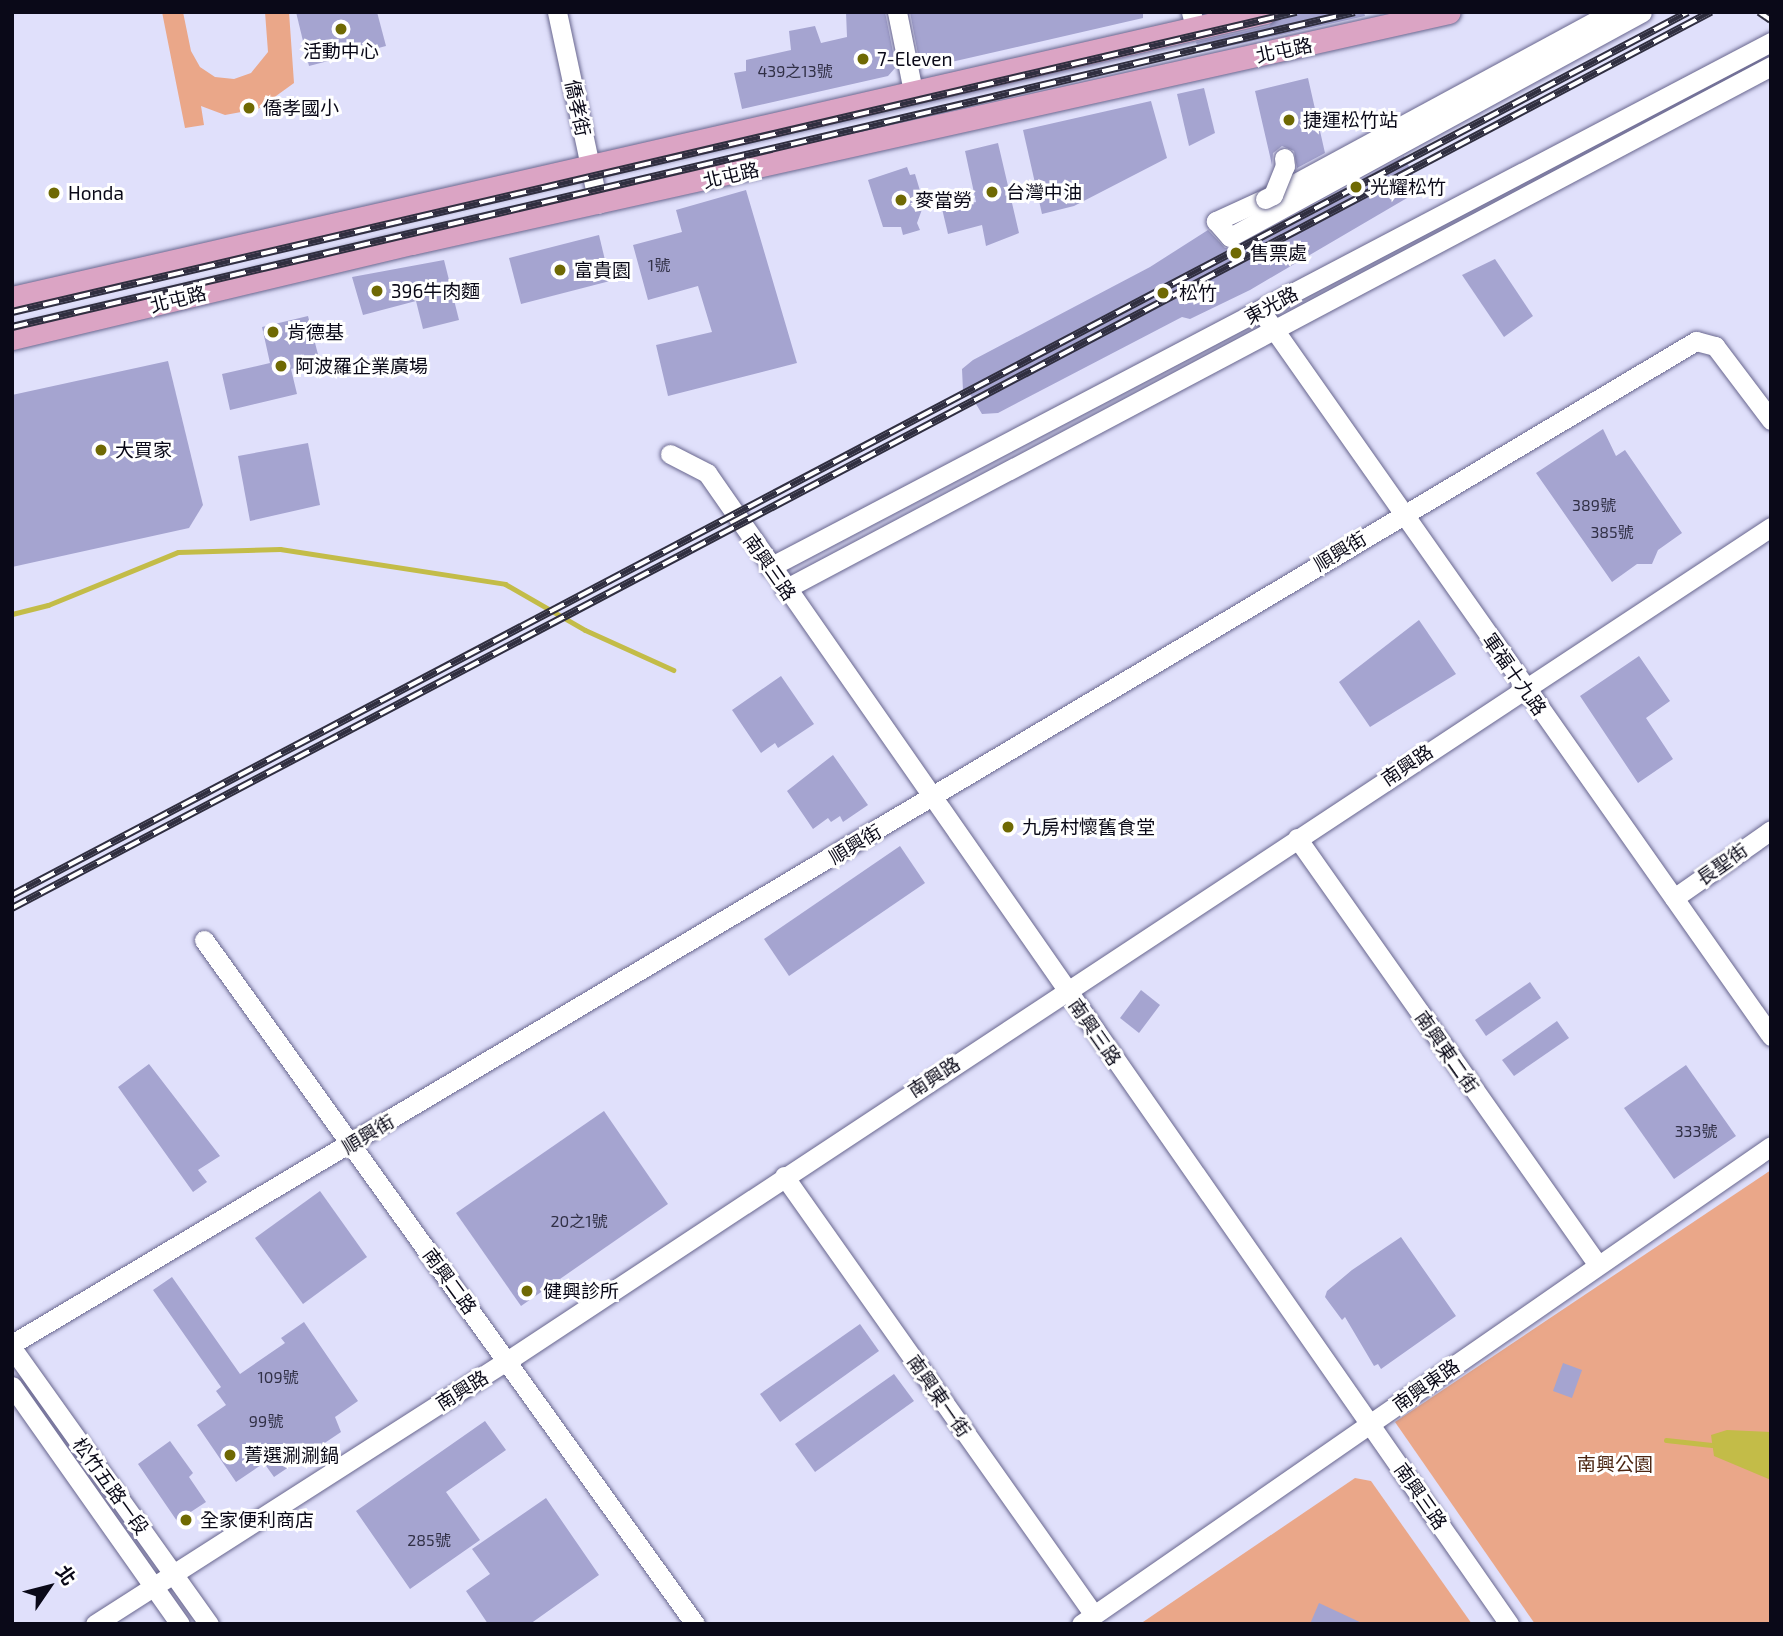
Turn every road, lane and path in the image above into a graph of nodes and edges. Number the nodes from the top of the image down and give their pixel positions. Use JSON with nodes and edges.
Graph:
{"nodes":[{"id":1,"x":556,"y":12,"type":"edge"},
{"id":2,"x":897,"y":12,"type":"edge"},
{"id":3,"x":1266,"y":12,"type":"edge"},
{"id":4,"x":1450,"y":12,"type":"edge"},
{"id":5,"x":1612,"y":12,"type":"edge"},
{"id":6,"x":1642,"y":12,"type":"edge"},
{"id":7,"x":1193,"y":19,"type":"edge"},
{"id":8,"x":1771,"y":42,"type":"edge"},
{"id":9,"x":1771,"y":66,"type":"edge"},
{"id":10,"x":914,"y":91,"type":"junction"},
{"id":11,"x":1284,"y":158,"type":"dead end"},
{"id":12,"x":590,"y":166,"type":"junction"},
{"id":13,"x":1269,"y":197,"type":"junction"},
{"id":14,"x":598,"y":204,"type":"junction"},
{"id":15,"x":12,"y":298,"type":"edge"},
{"id":16,"x":1261,"y":310,"type":"junction"},
{"id":17,"x":1272,"y":328,"type":"junction"},
{"id":18,"x":12,"y":338,"type":"edge"},
{"id":19,"x":1771,"y":421,"type":"edge"},
{"id":20,"x":670,"y":454,"type":"dead end"},
{"id":21,"x":1402,"y":514,"type":"junction"},
{"id":22,"x":1771,"y":527,"type":"edge"},
{"id":23,"x":770,"y":567,"type":"junction"},
{"id":24,"x":786,"y":589,"type":"junction"},
{"id":25,"x":1524,"y":688,"type":"junction"},
{"id":26,"x":932,"y":798,"type":"junction"},
{"id":27,"x":1771,"y":830,"type":"edge"},
{"id":28,"x":1297,"y":838,"type":"junction"},
{"id":29,"x":1674,"y":898,"type":"junction"},
{"id":30,"x":204,"y":940,"type":"dead end"},
{"id":31,"x":1066,"y":991,"type":"junction"},
{"id":32,"x":1771,"y":1036,"type":"edge"},
{"id":33,"x":352,"y":1143,"type":"junction"},
{"id":34,"x":1771,"y":1146,"type":"edge"},
{"id":35,"x":784,"y":1176,"type":"junction"},
{"id":36,"x":1598,"y":1265,"type":"junction"},
{"id":37,"x":12,"y":1346,"type":"edge"},
{"id":38,"x":508,"y":1361,"type":"junction"},
{"id":39,"x":12,"y":1386,"type":"edge"},
{"id":40,"x":1370,"y":1423,"type":"junction"},
{"id":41,"x":173,"y":1573,"type":"junction"},
{"id":42,"x":153,"y":1585,"type":"junction"},
{"id":43,"x":1088,"y":1620,"type":"edge"},
{"id":44,"x":95,"y":1624,"type":"edge"},
{"id":45,"x":180,"y":1624,"type":"edge"},
{"id":46,"x":209,"y":1624,"type":"edge"},
{"id":47,"x":695,"y":1624,"type":"edge"},
{"id":48,"x":1509,"y":1624,"type":"edge"}],
"edges":[{"from":1,"to":12,"type":"street","name":"僑孝街"},
{"from":2,"to":10,"type":"street"},
{"from":3,"to":7,"type":"main road","name":"北屯路"},
{"from":4,"to":14,"type":"main road","name":"北屯路"},
{"from":5,"to":13,"type":"street"},
{"from":6,"to":13,"type":"street"},
{"from":7,"to":10,"type":"main road","name":"北屯路"},
{"from":8,"to":16,"type":"street","name":"東光路"},
{"from":9,"to":17,"type":"street","name":"東光路"},
{"from":10,"to":12,"type":"main road","name":"北屯路"},
{"from":11,"to":13,"type":"street","bridge":true},
{"from":12,"to":14,"type":"street","name":"僑孝街"},
{"from":12,"to":15,"type":"main road","name":"北屯路"},
{"from":14,"to":18,"type":"main road","name":"北屯路"},
{"from":16,"to":17,"type":"street","name":"軍福十九路"},
{"from":16,"to":23,"type":"street","name":"東光路"},
{"from":17,"to":21,"type":"street","name":"軍福十九路"},
{"from":17,"to":24,"type":"street","name":"東光路"},
{"from":19,"to":21,"type":"street","name":"順興街"},
{"from":20,"to":23,"type":"street","name":"南興三路"},
{"from":21,"to":25,"type":"street","name":"軍福十九路"},
{"from":21,"to":26,"type":"street","name":"順興街"},
{"from":22,"to":25,"type":"street","name":"南興路"},
{"from":23,"to":24,"type":"street","name":"南興三路"},
{"from":24,"to":26,"type":"street","name":"南興三路"},
{"from":25,"to":28,"type":"street","name":"南興路"},
{"from":25,"to":29,"type":"street","name":"軍福十九路"},
{"from":26,"to":31,"type":"street","name":"南興三路"},
{"from":26,"to":33,"type":"street","name":"順興街"},
{"from":27,"to":29,"type":"street","name":"長聖街"},
{"from":28,"to":31,"type":"street","name":"南興路"},
{"from":28,"to":36,"type":"street","name":"南興東二街"},
{"from":29,"to":32,"type":"street","name":"軍福十九路"},
{"from":30,"to":33,"type":"street","name":"南興二路"},
{"from":31,"to":35,"type":"street","name":"南興路"},
{"from":31,"to":40,"type":"street","name":"南興三路"},
{"from":33,"to":37,"type":"street","name":"順興街"},
{"from":33,"to":38,"type":"street","name":"南興二路"},
{"from":34,"to":36,"type":"street","name":"南興東路"},
{"from":35,"to":38,"type":"street","name":"南興路"},
{"from":35,"to":43,"type":"street","name":"南興東一街"},
{"from":36,"to":40,"type":"street","name":"南興東路"},
{"from":37,"to":41,"type":"street","name":"松竹五路一段"},
{"from":38,"to":41,"type":"street","name":"南興路"},
{"from":38,"to":47,"type":"street","name":"南興二路"},
{"from":39,"to":42,"type":"street","name":"松竹五路一段"},
{"from":40,"to":43,"type":"street","name":"南興東路"},
{"from":40,"to":48,"type":"street","name":"南興三路"},
{"from":41,"to":42,"type":"street","name":"南興路"},
{"from":41,"to":46,"type":"street","name":"松竹五路一段"},
{"from":42,"to":44,"type":"street","name":"南興路"},
{"from":42,"to":45,"type":"street","name":"松竹五路一段"}]}
